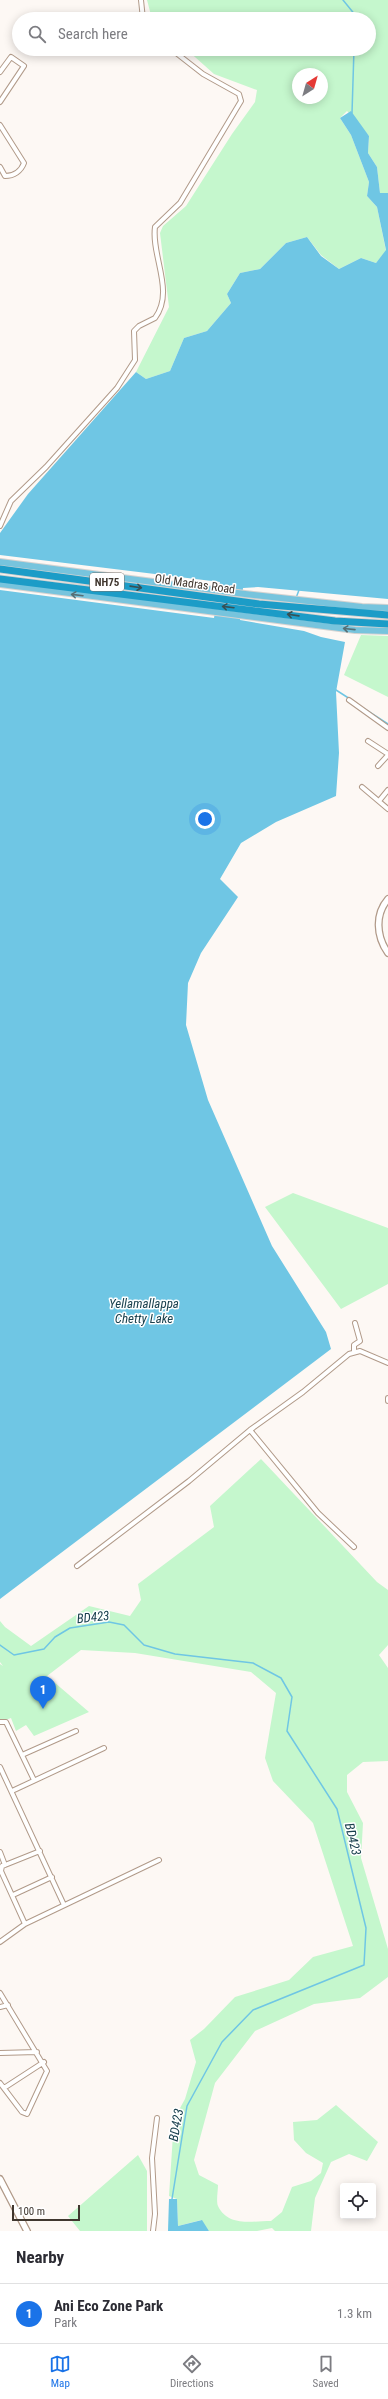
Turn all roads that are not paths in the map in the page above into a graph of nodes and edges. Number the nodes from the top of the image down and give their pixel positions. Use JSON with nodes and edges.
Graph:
{"nodes":[{"id":1,"x":141,"y":0,"type":"edge"},
{"id":2,"x":142,"y":12,"type":"edge"},
{"id":3,"x":180,"y":56,"type":"edge"},
{"id":4,"x":0,"y":72,"type":"edge"},
{"id":5,"x":0,"y":102,"type":"edge"},
{"id":6,"x":0,"y":125,"type":"edge"},
{"id":7,"x":0,"y":167,"type":"edge"},
{"id":8,"x":0,"y":526,"type":"edge"},
{"id":9,"x":0,"y":562,"type":"edge"},
{"id":10,"x":0,"y":568,"type":"edge"},
{"id":11,"x":0,"y":579,"type":"edge"},
{"id":12,"x":10,"y":583,"type":"junction"},
{"id":13,"x":0,"y":584,"type":"edge"},
{"id":14,"x":244,"y":602,"type":"junction"},
{"id":15,"x":213,"y":605,"type":"junction"},
{"id":16,"x":388,"y":608,"type":"edge"},
{"id":17,"x":388,"y":615,"type":"edge"},
{"id":18,"x":388,"y":624,"type":"edge"},
{"id":19,"x":388,"y":631,"type":"edge"},
{"id":20,"x":349,"y":700,"type":"dead end"},
{"id":21,"x":388,"y":728,"type":"edge"},
{"id":22,"x":368,"y":741,"type":"dead end"},
{"id":23,"x":388,"y":755,"type":"edge"},
{"id":24,"x":378,"y":766,"type":"dead end"},
{"id":25,"x":362,"y":787,"type":"dead end"},
{"id":26,"x":388,"y":790,"type":"edge"},
{"id":27,"x":378,"y":801,"type":"junction"},
{"id":28,"x":388,"y":809,"type":"edge"},
{"id":29,"x":388,"y":898,"type":"edge"},
{"id":30,"x":388,"y":952,"type":"edge"},
{"id":31,"x":355,"y":1323,"type":"dead end"},
{"id":32,"x":354,"y":1352,"type":"junction"},
{"id":33,"x":388,"y":1363,"type":"edge"},
{"id":34,"x":250,"y":1430,"type":"junction"},
{"id":35,"x":354,"y":1547,"type":"dead end"},
{"id":36,"x":77,"y":1566,"type":"dead end"},
{"id":37,"x":0,"y":1722,"type":"edge"},
{"id":38,"x":76,"y":1731,"type":"dead end"},
{"id":39,"x":104,"y":1748,"type":"dead end"},
{"id":40,"x":22,"y":1755,"type":"junction"},
{"id":41,"x":0,"y":1766,"type":"edge"},
{"id":42,"x":34,"y":1780,"type":"junction"},
{"id":43,"x":12,"y":1791,"type":"junction"},
{"id":44,"x":40,"y":1851,"type":"junction"},
{"id":45,"x":0,"y":1852,"type":"edge"},
{"id":46,"x":159,"y":1860,"type":"dead end"},
{"id":47,"x":5,"y":1865,"type":"junction"},
{"id":48,"x":52,"y":1877,"type":"junction"},
{"id":49,"x":12,"y":1895,"type":"junction"},
{"id":50,"x":64,"y":1905,"type":"junction"},
{"id":51,"x":25,"y":1924,"type":"junction"},
{"id":52,"x":0,"y":1942,"type":"edge"},
{"id":53,"x":0,"y":1993,"type":"edge"},
{"id":54,"x":1,"y":1997,"type":"edge"},
{"id":55,"x":8,"y":2005,"type":"junction"},
{"id":56,"x":0,"y":2007,"type":"edge"},
{"id":57,"x":37,"y":2052,"type":"junction"},
{"id":58,"x":0,"y":2053,"type":"edge"},
{"id":59,"x":44,"y":2062,"type":"junction"},
{"id":60,"x":0,"y":2083,"type":"edge"},
{"id":61,"x":4,"y":2088,"type":"junction"},
{"id":62,"x":157,"y":2118,"type":"dead end"},
{"id":63,"x":0,"y":2179,"type":"edge"},
{"id":64,"x":27,"y":2231,"type":"edge"},
{"id":65,"x":153,"y":2231,"type":"edge"}],
"edges":[{"from":1,"to":2,"type":"street"},
{"from":3,"to":8,"type":"street"},
{"from":4,"to":5,"type":"street"},
{"from":6,"to":7,"type":"street"},
{"from":9,"to":14,"type":"main road"},
{"from":10,"to":15,"type":"highway","name":"Old Madras Road","number":"NH75","one_way":true},
{"from":11,"to":12,"type":"highway","name":"Old Madras Road","number":"NH75"},
{"from":12,"to":13,"type":"main road"},
{"from":15,"to":12,"type":"highway","name":"Old Madras Road","number":"NH75","one_way":true},
{"from":14,"to":15,"type":"highway","name":"Old Madras Road","number":"NH75"},
{"from":14,"to":16,"type":"main road"},
{"from":14,"to":17,"type":"highway","name":"Old Madras Road","number":"NH75"},
{"from":18,"to":14,"type":"highway","name":"Old Madras Road","number":"NH75","one_way":true},
{"from":19,"to":15,"type":"main road","one_way":true},
{"from":20,"to":21,"type":"street"},
{"from":22,"to":23,"type":"street"},
{"from":23,"to":24,"type":"street"},
{"from":25,"to":27,"type":"street"},
{"from":26,"to":27,"type":"street"},
{"from":27,"to":28,"type":"street"},
{"from":29,"to":30,"type":"street"},
{"from":31,"to":32,"type":"street"},
{"from":32,"to":33,"type":"street"},
{"from":32,"to":34,"type":"street"},
{"from":34,"to":35,"type":"street"},
{"from":34,"to":36,"type":"street"},
{"from":37,"to":40,"type":"street"},
{"from":38,"to":40,"type":"street"},
{"from":39,"to":42,"type":"street"},
{"from":40,"to":42,"type":"street"},
{"from":41,"to":43,"type":"street"},
{"from":42,"to":43,"type":"street"},
{"from":43,"to":44,"type":"street"},
{"from":44,"to":47,"type":"street"},
{"from":44,"to":48,"type":"street"},
{"from":45,"to":47,"type":"street"},
{"from":46,"to":50,"type":"street"},
{"from":47,"to":49,"type":"street"},
{"from":48,"to":49,"type":"street"},
{"from":48,"to":50,"type":"street"},
{"from":49,"to":51,"type":"street"},
{"from":50,"to":51,"type":"street"},
{"from":51,"to":52,"type":"street"},
{"from":53,"to":54,"type":"street"},
{"from":54,"to":55,"type":"street"},
{"from":55,"to":56,"type":"street"},
{"from":55,"to":57,"type":"street"},
{"from":57,"to":58,"type":"street"},
{"from":57,"to":59,"type":"street"},
{"from":59,"to":61,"type":"street"},
{"from":59,"to":61,"type":"street"},
{"from":60,"to":61,"type":"street"},
{"from":62,"to":65,"type":"street"},
{"from":63,"to":64,"type":"street"}]}
